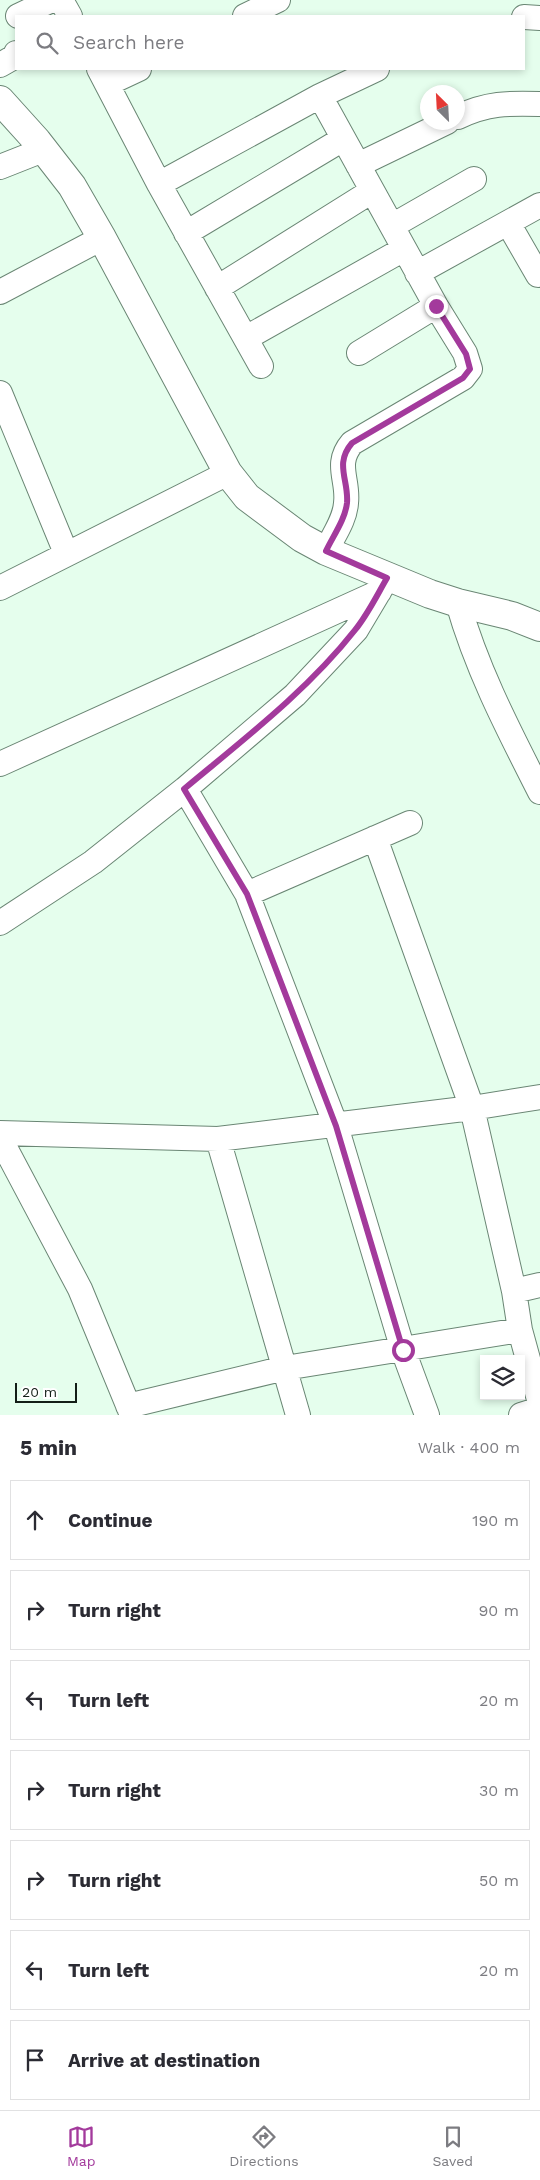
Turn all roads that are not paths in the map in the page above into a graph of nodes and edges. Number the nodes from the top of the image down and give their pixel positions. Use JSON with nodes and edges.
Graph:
{"nodes":[{"id":1,"x":52,"y":0,"type":"edge"},
{"id":2,"x":61,"y":0,"type":"edge"},
{"id":3,"x":278,"y":0,"type":"edge"},
{"id":4,"x":25,"y":15,"type":"edge"},
{"id":5,"x":69,"y":15,"type":"edge"},
{"id":6,"x":247,"y":15,"type":"edge"},
{"id":7,"x":525,"y":17,"type":"edge"},
{"id":8,"x":540,"y":18,"type":"edge"},
{"id":9,"x":15,"y":54,"type":"edge"},
{"id":10,"x":0,"y":65,"type":"edge"},
{"id":11,"x":134,"y":70,"type":"edge"},
{"id":12,"x":375,"y":70,"type":"edge"},
{"id":13,"x":103,"y":76,"type":"edge"},
{"id":14,"x":320,"y":96,"type":"junction"},
{"id":15,"x":0,"y":100,"type":"edge"},
{"id":16,"x":540,"y":104,"type":"edge"},
{"id":17,"x":465,"y":114,"type":"edge"},
{"id":18,"x":430,"y":130,"type":"edge"},
{"id":19,"x":343,"y":139,"type":"junction"},
{"id":20,"x":43,"y":150,"type":"junction"},
{"id":21,"x":358,"y":165,"type":"junction"},
{"id":22,"x":0,"y":168,"type":"edge"},
{"id":23,"x":474,"y":179,"type":"dead end"},
{"id":24,"x":159,"y":184,"type":"junction"},
{"id":25,"x":372,"y":191,"type":"junction"},
{"id":26,"x":540,"y":206,"type":"edge"},
{"id":27,"x":508,"y":223,"type":"junction"},
{"id":28,"x":392,"y":226,"type":"junction"},
{"id":29,"x":186,"y":233,"type":"junction"},
{"id":30,"x":102,"y":238,"type":"junction"},
{"id":31,"x":404,"y":249,"type":"junction"},
{"id":32,"x":417,"y":273,"type":"junction"},
{"id":33,"x":538,"y":276,"type":"dead end"},
{"id":34,"x":217,"y":288,"type":"junction"},
{"id":35,"x":0,"y":292,"type":"edge"},
{"id":36,"x":436,"y":306,"type":"junction"},
{"id":37,"x":246,"y":338,"type":"junction"},
{"id":38,"x":359,"y":354,"type":"dead end"},
{"id":39,"x":261,"y":366,"type":"dead end"},
{"id":40,"x":0,"y":393,"type":"edge"},
{"id":41,"x":228,"y":473,"type":"junction"},
{"id":42,"x":326,"y":551,"type":"junction"},
{"id":43,"x":66,"y":553,"type":"junction"},
{"id":44,"x":383,"y":585,"type":"junction"},
{"id":45,"x":0,"y":588,"type":"edge"},
{"id":46,"x":458,"y":604,"type":"junction"},
{"id":47,"x":540,"y":627,"type":"edge"},
{"id":48,"x":0,"y":764,"type":"edge"},
{"id":49,"x":184,"y":789,"type":"junction"},
{"id":50,"x":540,"y":792,"type":"edge"},
{"id":51,"x":410,"y":822,"type":"dead end"},
{"id":52,"x":376,"y":838,"type":"junction"},
{"id":53,"x":247,"y":894,"type":"junction"},
{"id":54,"x":0,"y":923,"type":"edge"},
{"id":55,"x":540,"y":1097,"type":"edge"},
{"id":56,"x":472,"y":1108,"type":"junction"},
{"id":57,"x":336,"y":1126,"type":"junction"},
{"id":58,"x":0,"y":1133,"type":"edge"},
{"id":59,"x":0,"y":1138,"type":"edge"},
{"id":60,"x":218,"y":1139,"type":"junction"},
{"id":61,"x":540,"y":1285,"type":"edge"},
{"id":62,"x":514,"y":1291,"type":"junction"},
{"id":63,"x":520,"y":1330,"type":"junction"},
{"id":64,"x":403,"y":1350,"type":"junction"},
{"id":65,"x":285,"y":1368,"type":"junction"},
{"id":66,"x":540,"y":1403,"type":"edge"},
{"id":67,"x":540,"y":1409,"type":"edge"},
{"id":68,"x":130,"y":1410,"type":"edge"},
{"id":69,"x":298,"y":1415,"type":"edge"},
{"id":70,"x":427,"y":1415,"type":"edge"},
{"id":71,"x":521,"y":1415,"type":"edge"}],
"edges":[{"from":1,"to":4,"type":"street"},
{"from":2,"to":5,"type":"street"},
{"from":3,"to":6,"type":"street"},
{"from":7,"to":8,"type":"street"},
{"from":9,"to":10,"type":"street"},
{"from":11,"to":13,"type":"street"},
{"from":12,"to":14,"type":"street"},
{"from":13,"to":24,"type":"street"},
{"from":14,"to":19,"type":"street"},
{"from":14,"to":24,"type":"street"},
{"from":15,"to":20,"type":"main road"},
{"from":16,"to":17,"type":"street"},
{"from":18,"to":21,"type":"street"},
{"from":19,"to":21,"type":"street"},
{"from":19,"to":29,"type":"street"},
{"from":20,"to":22,"type":"street"},
{"from":20,"to":30,"type":"main road"},
{"from":21,"to":25,"type":"street"},
{"from":23,"to":28,"type":"street"},
{"from":24,"to":29,"type":"street"},
{"from":25,"to":28,"type":"street"},
{"from":25,"to":34,"type":"street"},
{"from":26,"to":27,"type":"street"},
{"from":27,"to":32,"type":"street"},
{"from":27,"to":33,"type":"street"},
{"from":28,"to":31,"type":"street"},
{"from":29,"to":34,"type":"street"},
{"from":30,"to":35,"type":"street"},
{"from":30,"to":41,"type":"main road"},
{"from":31,"to":32,"type":"street"},
{"from":31,"to":37,"type":"street"},
{"from":32,"to":36,"type":"street"},
{"from":34,"to":37,"type":"street"},
{"from":36,"to":38,"type":"street"},
{"from":36,"to":42,"type":"street"},
{"from":37,"to":39,"type":"street"},
{"from":40,"to":43,"type":"street"},
{"from":41,"to":42,"type":"main road"},
{"from":41,"to":43,"type":"street"},
{"from":42,"to":44,"type":"main road"},
{"from":43,"to":45,"type":"street"},
{"from":44,"to":46,"type":"main road"},
{"from":44,"to":48,"type":"street"},
{"from":44,"to":49,"type":"street"},
{"from":46,"to":47,"type":"main road"},
{"from":46,"to":50,"type":"street"},
{"from":49,"to":53,"type":"street"},
{"from":49,"to":54,"type":"street"},
{"from":51,"to":52,"type":"street"},
{"from":52,"to":53,"type":"street"},
{"from":52,"to":56,"type":"street"},
{"from":53,"to":57,"type":"street"},
{"from":55,"to":56,"type":"street"},
{"from":56,"to":57,"type":"street"},
{"from":56,"to":62,"type":"street"},
{"from":57,"to":60,"type":"street"},
{"from":57,"to":64,"type":"street"},
{"from":58,"to":60,"type":"street"},
{"from":59,"to":68,"type":"street"},
{"from":60,"to":65,"type":"street"},
{"from":61,"to":62,"type":"street"},
{"from":62,"to":63,"type":"street"},
{"from":63,"to":64,"type":"street"},
{"from":63,"to":66,"type":"street"},
{"from":64,"to":65,"type":"street"},
{"from":64,"to":70,"type":"street"},
{"from":65,"to":68,"type":"street"},
{"from":65,"to":69,"type":"street"},
{"from":67,"to":71,"type":"street"}]}
